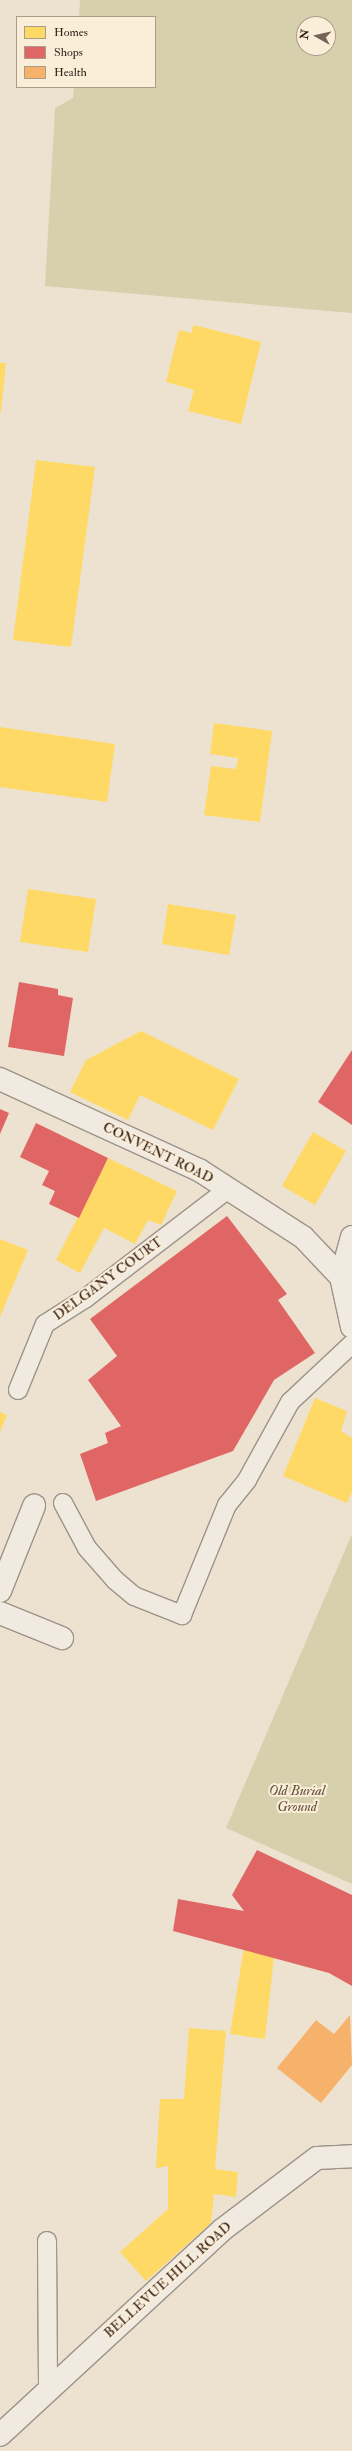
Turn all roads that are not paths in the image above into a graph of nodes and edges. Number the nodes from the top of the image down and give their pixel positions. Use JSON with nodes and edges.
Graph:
{"nodes":[{"id":1,"x":0,"y":1079,"type":"edge"},
{"id":2,"x":228,"y":1189,"type":"junction"},
{"id":3,"x":352,"y":1237,"type":"edge"},
{"id":4,"x":341,"y":1276,"type":"junction"},
{"id":5,"x":352,"y":1327,"type":"edge"},
{"id":6,"x":352,"y":1344,"type":"edge"},
{"id":7,"x":18,"y":1390,"type":"dead end"},
{"id":8,"x":63,"y":1503,"type":"dead end"},
{"id":9,"x":34,"y":1506,"type":"dead end"},
{"id":10,"x":0,"y":1591,"type":"edge"},
{"id":11,"x":0,"y":1613,"type":"edge"},
{"id":12,"x":62,"y":1638,"type":"dead end"},
{"id":13,"x":352,"y":2156,"type":"edge"},
{"id":14,"x":47,"y":2241,"type":"dead end"},
{"id":15,"x":48,"y":2388,"type":"junction"},
{"id":16,"x":0,"y":2435,"type":"edge"}],
"edges":[{"from":1,"to":2,"type":"street","name":"CONVENT ROAD"},
{"from":2,"to":4,"type":"street","name":"CONVENT ROAD"},
{"from":2,"to":7,"type":"lane","name":"DELGANY COURT"},
{"from":3,"to":4,"type":"street"},
{"from":4,"to":5,"type":"street"},
{"from":6,"to":8,"type":"lane"},
{"from":9,"to":10,"type":"street"},
{"from":11,"to":12,"type":"street"},
{"from":13,"to":15,"type":"street","name":"BELLEVUE HILL ROAD"},
{"from":14,"to":15,"type":"lane"},
{"from":15,"to":16,"type":"street","name":"BELLEVUE HILL ROAD"}]}
